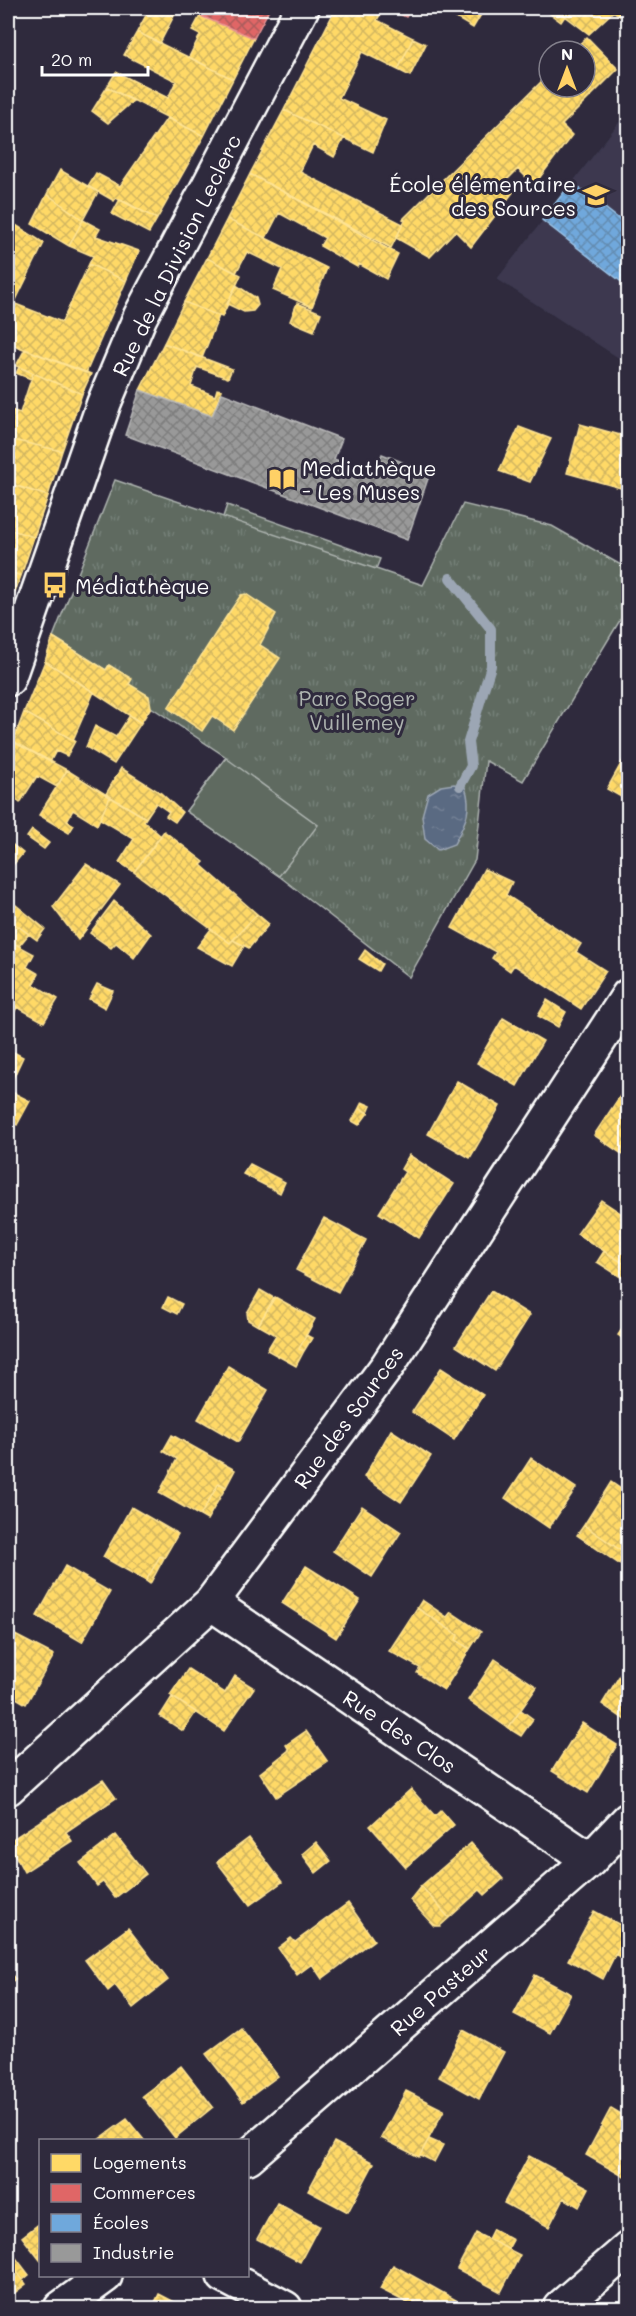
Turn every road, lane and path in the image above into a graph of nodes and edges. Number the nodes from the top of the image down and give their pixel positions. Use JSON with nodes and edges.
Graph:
{"nodes":[{"id":1,"x":302,"y":8,"type":"edge"},
{"id":2,"x":8,"y":679,"type":"edge"},
{"id":3,"x":628,"y":996,"type":"edge"},
{"id":4,"x":211,"y":1603,"type":"junction"},
{"id":5,"x":8,"y":1788,"type":"edge"},
{"id":6,"x":628,"y":1820,"type":"edge"},
{"id":7,"x":590,"y":1860,"type":"junction"},
{"id":8,"x":249,"y":2156,"type":"edge"},
{"id":9,"x":628,"y":2249,"type":"edge"},
{"id":10,"x":104,"y":2277,"type":"edge"},
{"id":11,"x":226,"y":2277,"type":"edge"},
{"id":12,"x":61,"y":2308,"type":"edge"},
{"id":13,"x":285,"y":2308,"type":"edge"},
{"id":14,"x":560,"y":2308,"type":"edge"}],
"edges":[{"from":1,"to":2,"type":"street","name":"Rue de la Division Leclerc"},
{"from":3,"to":4,"type":"street","name":"Rue des Sources"},
{"from":4,"to":5,"type":"street","name":"Rue des Sources"},
{"from":4,"to":7,"type":"street","name":"Rue des Clos"},
{"from":6,"to":7,"type":"street","name":"Rue Pasteur"},
{"from":7,"to":8,"type":"street","name":"Rue Pasteur"},
{"from":9,"to":14,"type":"street"},
{"from":10,"to":12,"type":"street"},
{"from":11,"to":13,"type":"street"}]}
